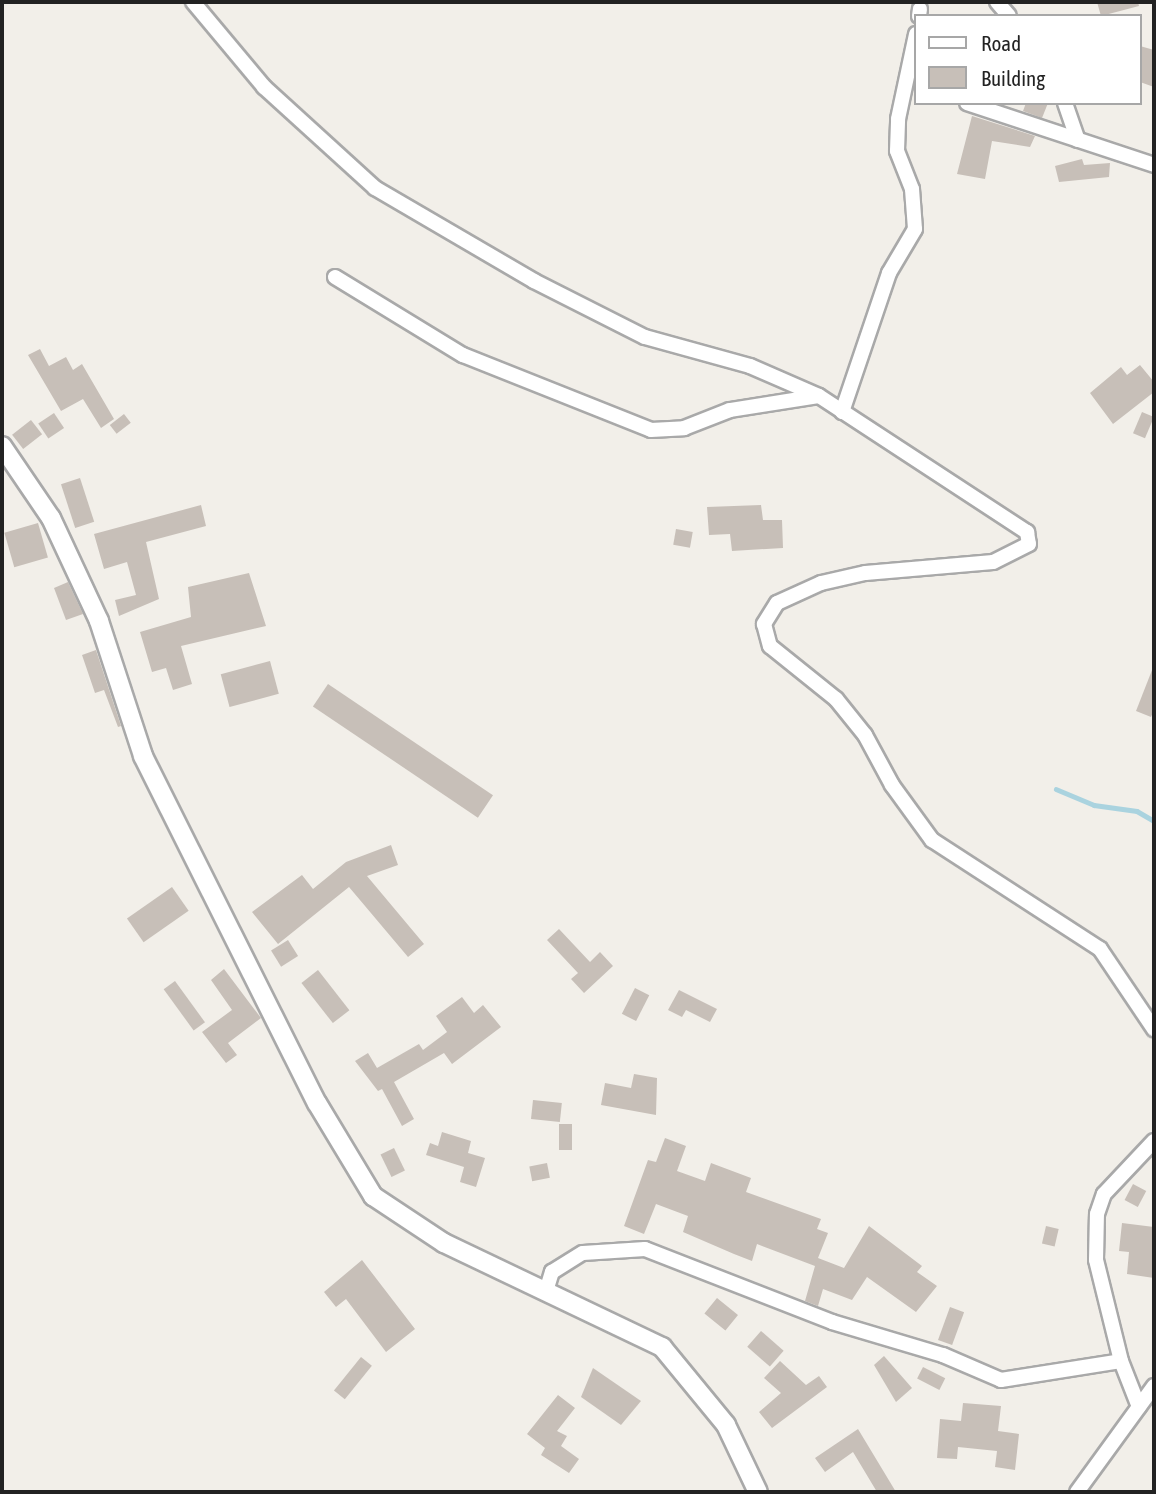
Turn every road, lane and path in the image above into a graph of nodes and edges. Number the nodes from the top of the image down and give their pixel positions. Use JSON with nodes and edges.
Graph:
{"nodes":[{"id":1,"x":193,"y":2,"type":"edge"},
{"id":2,"x":914,"y":43,"type":"edge"},
{"id":3,"x":973,"y":105,"type":"edge"},
{"id":4,"x":1066,"y":105,"type":"edge"},
{"id":5,"x":1078,"y":140,"type":"junction"},
{"id":6,"x":1154,"y":165,"type":"edge"},
{"id":7,"x":335,"y":277,"type":"dead end"},
{"id":8,"x":819,"y":396,"type":"junction"},
{"id":9,"x":842,"y":412,"type":"junction"},
{"id":10,"x":2,"y":446,"type":"edge"},
{"id":11,"x":1154,"y":1029,"type":"edge"},
{"id":12,"x":1154,"y":1141,"type":"edge"},
{"id":13,"x":547,"y":1289,"type":"junction"},
{"id":14,"x":1121,"y":1361,"type":"junction"},
{"id":15,"x":1154,"y":1386,"type":"edge"},
{"id":16,"x":1139,"y":1407,"type":"junction"},
{"id":17,"x":758,"y":1492,"type":"edge"},
{"id":18,"x":1077,"y":1492,"type":"edge"}],
"edges":[{"from":1,"to":8,"type":"street"},
{"from":2,"to":9,"type":"street"},
{"from":3,"to":5,"type":"street"},
{"from":4,"to":5,"type":"street"},
{"from":5,"to":6,"type":"street"},
{"from":7,"to":8,"type":"street"},
{"from":8,"to":9,"type":"street"},
{"from":9,"to":11,"type":"street"},
{"from":10,"to":13,"type":"street"},
{"from":12,"to":14,"type":"street"},
{"from":13,"to":14,"type":"street"},
{"from":13,"to":17,"type":"street"},
{"from":14,"to":16,"type":"street"},
{"from":15,"to":16,"type":"street"},
{"from":16,"to":18,"type":"street"}]}
